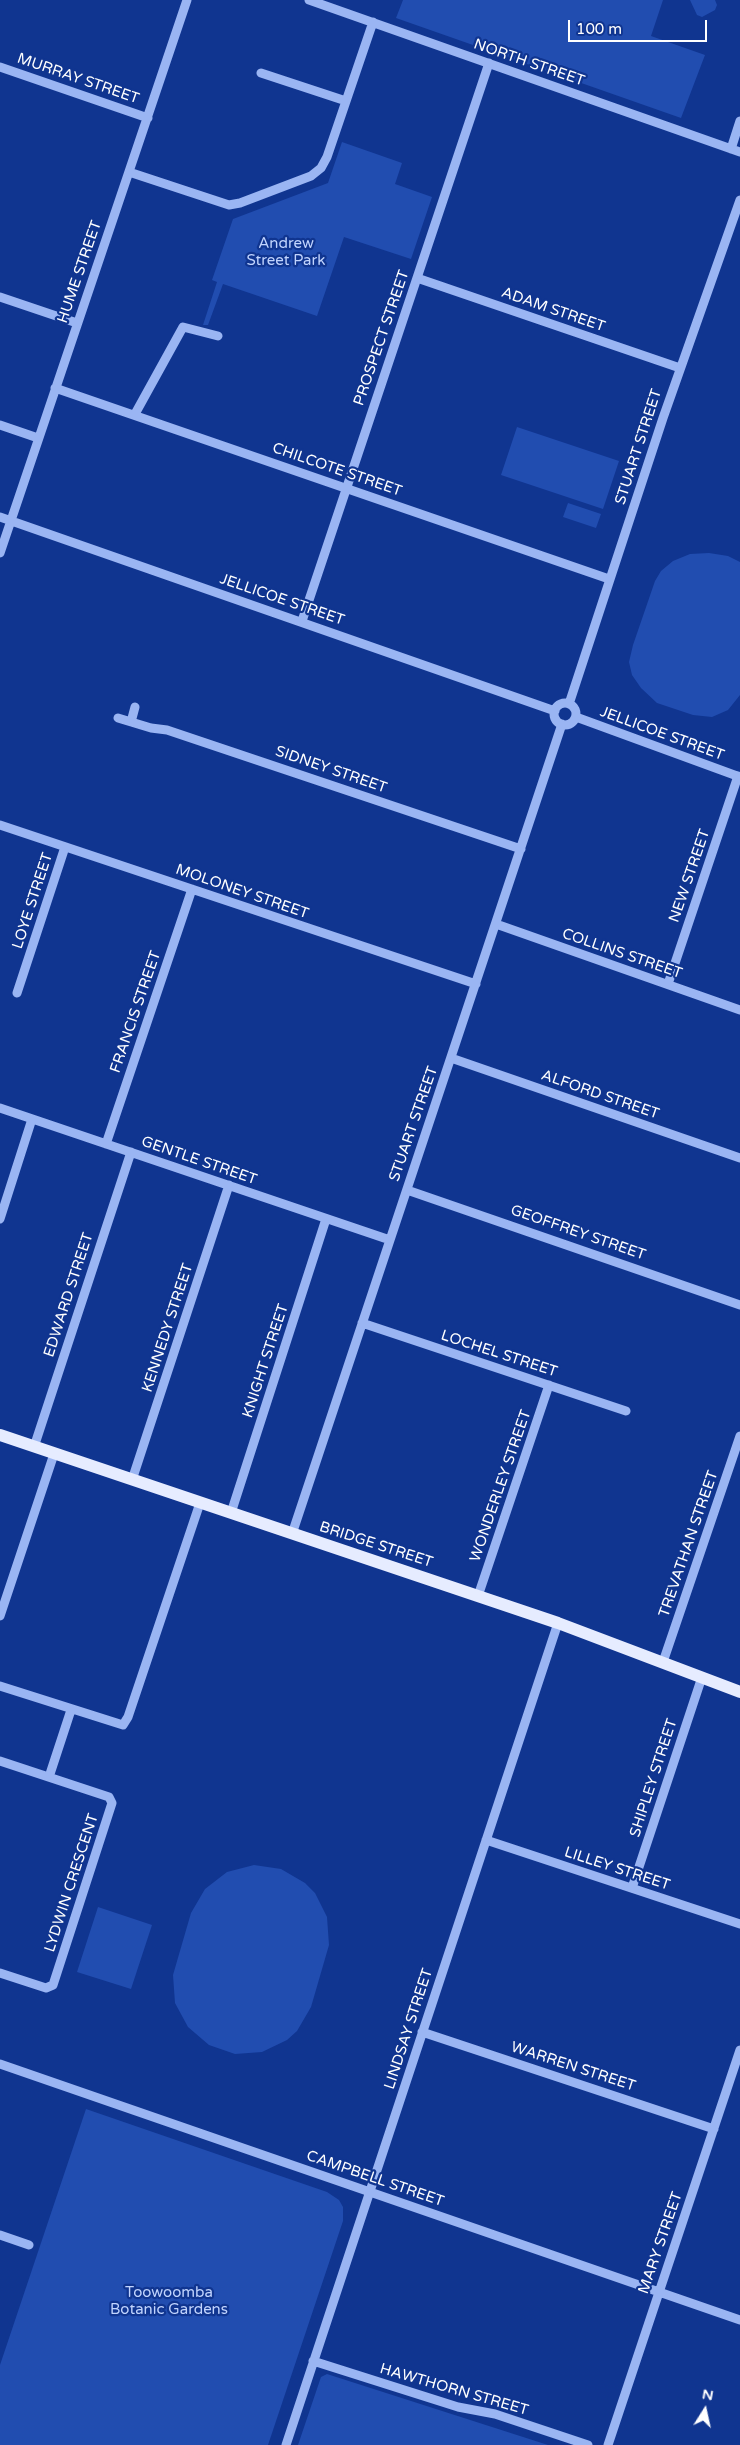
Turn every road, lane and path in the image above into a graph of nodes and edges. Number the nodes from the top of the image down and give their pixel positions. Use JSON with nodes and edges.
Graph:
{"nodes":[{"id":1,"x":187,"y":0,"type":"edge"},
{"id":2,"x":309,"y":0,"type":"edge"},
{"id":3,"x":324,"y":2,"type":"edge"},
{"id":4,"x":372,"y":22,"type":"junction"},
{"id":5,"x":489,"y":63,"type":"junction"},
{"id":6,"x":0,"y":67,"type":"edge"},
{"id":7,"x":261,"y":73,"type":"dead end"},
{"id":8,"x":346,"y":101,"type":"junction"},
{"id":9,"x":148,"y":118,"type":"junction"},
{"id":10,"x":740,"y":121,"type":"edge"},
{"id":11,"x":730,"y":149,"type":"junction"},
{"id":12,"x":740,"y":152,"type":"edge"},
{"id":13,"x":129,"y":172,"type":"junction"},
{"id":14,"x":740,"y":200,"type":"edge"},
{"id":15,"x":417,"y":278,"type":"junction"},
{"id":16,"x":0,"y":297,"type":"edge"},
{"id":17,"x":77,"y":323,"type":"junction"},
{"id":18,"x":218,"y":336,"type":"dead end"},
{"id":19,"x":680,"y":368,"type":"junction"},
{"id":20,"x":55,"y":388,"type":"junction"},
{"id":21,"x":135,"y":414,"type":"junction"},
{"id":22,"x":0,"y":425,"type":"edge"},
{"id":23,"x":38,"y":438,"type":"junction"},
{"id":24,"x":346,"y":488,"type":"junction"},
{"id":25,"x":0,"y":517,"type":"edge"},
{"id":26,"x":11,"y":521,"type":"junction"},
{"id":27,"x":0,"y":553,"type":"edge"},
{"id":28,"x":610,"y":580,"type":"junction"},
{"id":29,"x":302,"y":621,"type":"junction"},
{"id":30,"x":569,"y":704,"type":"junction"},
{"id":31,"x":135,"y":707,"type":"dead end"},
{"id":32,"x":555,"y":711,"type":"junction"},
{"id":33,"x":576,"y":717,"type":"junction"},
{"id":34,"x":118,"y":718,"type":"dead end"},
{"id":35,"x":131,"y":722,"type":"junction"},
{"id":36,"x":562,"y":724,"type":"junction"},
{"id":37,"x":739,"y":777,"type":"edge"},
{"id":38,"x":0,"y":825,"type":"edge"},
{"id":39,"x":65,"y":847,"type":"junction"},
{"id":40,"x":521,"y":849,"type":"junction"},
{"id":41,"x":192,"y":889,"type":"junction"},
{"id":42,"x":496,"y":924,"type":"junction"},
{"id":43,"x":476,"y":984,"type":"junction"},
{"id":44,"x":668,"y":984,"type":"junction"},
{"id":45,"x":17,"y":993,"type":"dead end"},
{"id":46,"x":740,"y":1010,"type":"edge"},
{"id":47,"x":451,"y":1058,"type":"junction"},
{"id":48,"x":0,"y":1108,"type":"edge"},
{"id":49,"x":32,"y":1119,"type":"junction"},
{"id":50,"x":106,"y":1144,"type":"junction"},
{"id":51,"x":131,"y":1152,"type":"junction"},
{"id":52,"x":740,"y":1158,"type":"edge"},
{"id":53,"x":229,"y":1186,"type":"junction"},
{"id":54,"x":407,"y":1190,"type":"junction"},
{"id":55,"x":0,"y":1219,"type":"edge"},
{"id":56,"x":326,"y":1219,"type":"junction"},
{"id":57,"x":390,"y":1240,"type":"junction"},
{"id":58,"x":740,"y":1305,"type":"edge"},
{"id":59,"x":362,"y":1323,"type":"junction"},
{"id":60,"x":549,"y":1385,"type":"junction"},
{"id":61,"x":626,"y":1411,"type":"dead end"},
{"id":62,"x":0,"y":1435,"type":"edge"},
{"id":63,"x":740,"y":1436,"type":"edge"},
{"id":64,"x":34,"y":1447,"type":"junction"},
{"id":65,"x":54,"y":1454,"type":"junction"},
{"id":66,"x":132,"y":1480,"type":"junction"},
{"id":67,"x":200,"y":1502,"type":"junction"},
{"id":68,"x":231,"y":1513,"type":"junction"},
{"id":69,"x":292,"y":1534,"type":"junction"},
{"id":70,"x":478,"y":1596,"type":"junction"},
{"id":71,"x":0,"y":1616,"type":"edge"},
{"id":72,"x":558,"y":1623,"type":"junction"},
{"id":73,"x":663,"y":1662,"type":"junction"},
{"id":74,"x":702,"y":1677,"type":"junction"},
{"id":75,"x":0,"y":1686,"type":"edge"},
{"id":76,"x":740,"y":1692,"type":"edge"},
{"id":77,"x":71,"y":1710,"type":"junction"},
{"id":78,"x":0,"y":1761,"type":"edge"},
{"id":79,"x":49,"y":1777,"type":"junction"},
{"id":80,"x":486,"y":1840,"type":"junction"},
{"id":81,"x":632,"y":1888,"type":"junction"},
{"id":82,"x":740,"y":1924,"type":"edge"},
{"id":83,"x":0,"y":1973,"type":"edge"},
{"id":84,"x":422,"y":2032,"type":"junction"},
{"id":85,"x":740,"y":2050,"type":"edge"},
{"id":86,"x":0,"y":2064,"type":"edge"},
{"id":87,"x":731,"y":2077,"type":"junction"},
{"id":88,"x":740,"y":2081,"type":"edge"},
{"id":89,"x":714,"y":2129,"type":"junction"},
{"id":90,"x":368,"y":2192,"type":"junction"},
{"id":91,"x":0,"y":2236,"type":"edge"},
{"id":92,"x":29,"y":2245,"type":"dead end"},
{"id":93,"x":660,"y":2291,"type":"junction"},
{"id":94,"x":740,"y":2320,"type":"edge"},
{"id":95,"x":313,"y":2361,"type":"junction"},
{"id":96,"x":286,"y":2445,"type":"edge"},
{"id":97,"x":588,"y":2445,"type":"edge"},
{"id":98,"x":608,"y":2445,"type":"edge"}],
"edges":[{"from":1,"to":9,"type":"street","name":"HUME STREET"},
{"from":2,"to":3,"type":"street","name":"NORTH STREET"},
{"from":3,"to":4,"type":"street","name":"NORTH STREET"},
{"from":4,"to":5,"type":"street","name":"NORTH STREET"},
{"from":4,"to":8,"type":"street"},
{"from":5,"to":11,"type":"street","name":"NORTH STREET"},
{"from":5,"to":15,"type":"street","name":"PROSPECT STREET"},
{"from":6,"to":9,"type":"street","name":"MURRAY STREET"},
{"from":7,"to":8,"type":"street"},
{"from":8,"to":13,"type":"street"},
{"from":9,"to":13,"type":"street","name":"HUME STREET"},
{"from":10,"to":11,"type":"street"},
{"from":11,"to":12,"type":"street","name":"NORTH STREET"},
{"from":13,"to":17,"type":"street","name":"HUME STREET"},
{"from":14,"to":19,"type":"street","name":"STUART STREET"},
{"from":15,"to":19,"type":"street","name":"ADAM STREET"},
{"from":15,"to":24,"type":"street","name":"PROSPECT STREET"},
{"from":16,"to":17,"type":"street"},
{"from":17,"to":20,"type":"street","name":"HUME STREET"},
{"from":18,"to":21,"type":"street"},
{"from":19,"to":28,"type":"street","name":"STUART STREET"},
{"from":20,"to":21,"type":"street","name":"CHILCOTE STREET"},
{"from":20,"to":23,"type":"street","name":"HUME STREET"},
{"from":21,"to":24,"type":"street","name":"CHILCOTE STREET"},
{"from":22,"to":23,"type":"street"},
{"from":23,"to":26,"type":"street","name":"HUME STREET"},
{"from":24,"to":28,"type":"street","name":"CHILCOTE STREET"},
{"from":24,"to":29,"type":"street","name":"PROSPECT STREET"},
{"from":25,"to":26,"type":"street","name":"JELLICOE STREET"},
{"from":26,"to":27,"type":"street","name":"HUME STREET"},
{"from":26,"to":29,"type":"street","name":"JELLICOE STREET"},
{"from":28,"to":30,"type":"street","name":"STUART STREET"},
{"from":29,"to":32,"type":"street","name":"JELLICOE STREET"},
{"from":30,"to":32,"type":"street"},
{"from":30,"to":33,"type":"street"},
{"from":31,"to":35,"type":"street"},
{"from":32,"to":36,"type":"street"},
{"from":33,"to":36,"type":"street"},
{"from":33,"to":37,"type":"street","name":"JELLICOE STREET"},
{"from":34,"to":35,"type":"street","name":"SIDNEY STREET"},
{"from":35,"to":40,"type":"street","name":"SIDNEY STREET"},
{"from":36,"to":40,"type":"street","name":"STUART STREET"},
{"from":37,"to":44,"type":"street","name":"NEW STREET"},
{"from":38,"to":39,"type":"street","name":"MOLONEY STREET"},
{"from":39,"to":41,"type":"street","name":"MOLONEY STREET"},
{"from":39,"to":45,"type":"street","name":"LOYE STREET"},
{"from":40,"to":42,"type":"street","name":"STUART STREET"},
{"from":41,"to":43,"type":"street","name":"MOLONEY STREET"},
{"from":41,"to":50,"type":"street","name":"FRANCIS STREET"},
{"from":42,"to":43,"type":"street","name":"STUART STREET"},
{"from":42,"to":44,"type":"street","name":"COLLINS STREET"},
{"from":43,"to":47,"type":"street","name":"STUART STREET"},
{"from":44,"to":46,"type":"street","name":"COLLINS STREET"},
{"from":47,"to":52,"type":"street","name":"ALFORD STREET"},
{"from":47,"to":54,"type":"street","name":"STUART STREET"},
{"from":48,"to":49,"type":"street","name":"GENTLE STREET"},
{"from":49,"to":50,"type":"street","name":"GENTLE STREET"},
{"from":49,"to":55,"type":"street"},
{"from":50,"to":51,"type":"street","name":"GENTLE STREET"},
{"from":51,"to":53,"type":"street","name":"GENTLE STREET"},
{"from":51,"to":64,"type":"street","name":"EDWARD STREET"},
{"from":53,"to":56,"type":"street","name":"GENTLE STREET"},
{"from":53,"to":66,"type":"street","name":"KENNEDY STREET"},
{"from":54,"to":57,"type":"street","name":"STUART STREET"},
{"from":54,"to":58,"type":"street","name":"GEOFFREY STREET"},
{"from":56,"to":57,"type":"street","name":"GENTLE STREET"},
{"from":56,"to":68,"type":"street","name":"KNIGHT STREET"},
{"from":57,"to":59,"type":"street","name":"STUART STREET"},
{"from":59,"to":60,"type":"street","name":"LOCHEL STREET"},
{"from":59,"to":69,"type":"street","name":"STUART STREET"},
{"from":60,"to":61,"type":"street","name":"LOCHEL STREET"},
{"from":60,"to":70,"type":"street","name":"WONDERLEY STREET"},
{"from":62,"to":64,"type":"main road","name":"BRIDGE STREET"},
{"from":63,"to":73,"type":"street","name":"TREVATHAN STREET"},
{"from":64,"to":65,"type":"main road","name":"BRIDGE STREET"},
{"from":65,"to":66,"type":"main road","name":"BRIDGE STREET"},
{"from":65,"to":71,"type":"street"},
{"from":66,"to":67,"type":"main road","name":"BRIDGE STREET"},
{"from":67,"to":68,"type":"main road","name":"BRIDGE STREET"},
{"from":67,"to":77,"type":"street"},
{"from":68,"to":69,"type":"main road","name":"BRIDGE STREET"},
{"from":69,"to":70,"type":"main road","name":"BRIDGE STREET"},
{"from":70,"to":72,"type":"main road","name":"BRIDGE STREET"},
{"from":72,"to":73,"type":"main road","name":"BRIDGE STREET"},
{"from":72,"to":80,"type":"street","name":"LINDSAY STREET"},
{"from":73,"to":74,"type":"main road","name":"BRIDGE STREET"},
{"from":74,"to":76,"type":"main road","name":"BRIDGE STREET"},
{"from":74,"to":81,"type":"street","name":"SHIPLEY STREET"},
{"from":75,"to":77,"type":"street"},
{"from":77,"to":79,"type":"street"},
{"from":78,"to":79,"type":"street","name":"LYDWIN CRESCENT"},
{"from":79,"to":83,"type":"street","name":"LYDWIN CRESCENT"},
{"from":80,"to":81,"type":"street","name":"LILLEY STREET"},
{"from":80,"to":84,"type":"street","name":"LINDSAY STREET"},
{"from":81,"to":82,"type":"street","name":"LILLEY STREET"},
{"from":84,"to":89,"type":"street","name":"WARREN STREET"},
{"from":84,"to":90,"type":"street","name":"LINDSAY STREET"},
{"from":85,"to":87,"type":"street","name":"MARY STREET"},
{"from":86,"to":90,"type":"street","name":"CAMPBELL STREET"},
{"from":87,"to":88,"type":"street"},
{"from":87,"to":89,"type":"street","name":"MARY STREET"},
{"from":89,"to":93,"type":"street","name":"MARY STREET"},
{"from":90,"to":93,"type":"street","name":"CAMPBELL STREET"},
{"from":90,"to":95,"type":"street","name":"LINDSAY STREET"},
{"from":91,"to":92,"type":"street"},
{"from":93,"to":94,"type":"street","name":"CAMPBELL STREET"},
{"from":93,"to":98,"type":"street","name":"MARY STREET"},
{"from":95,"to":96,"type":"street","name":"LINDSAY STREET"},
{"from":95,"to":97,"type":"street","name":"HAWTHORN STREET"}]}
